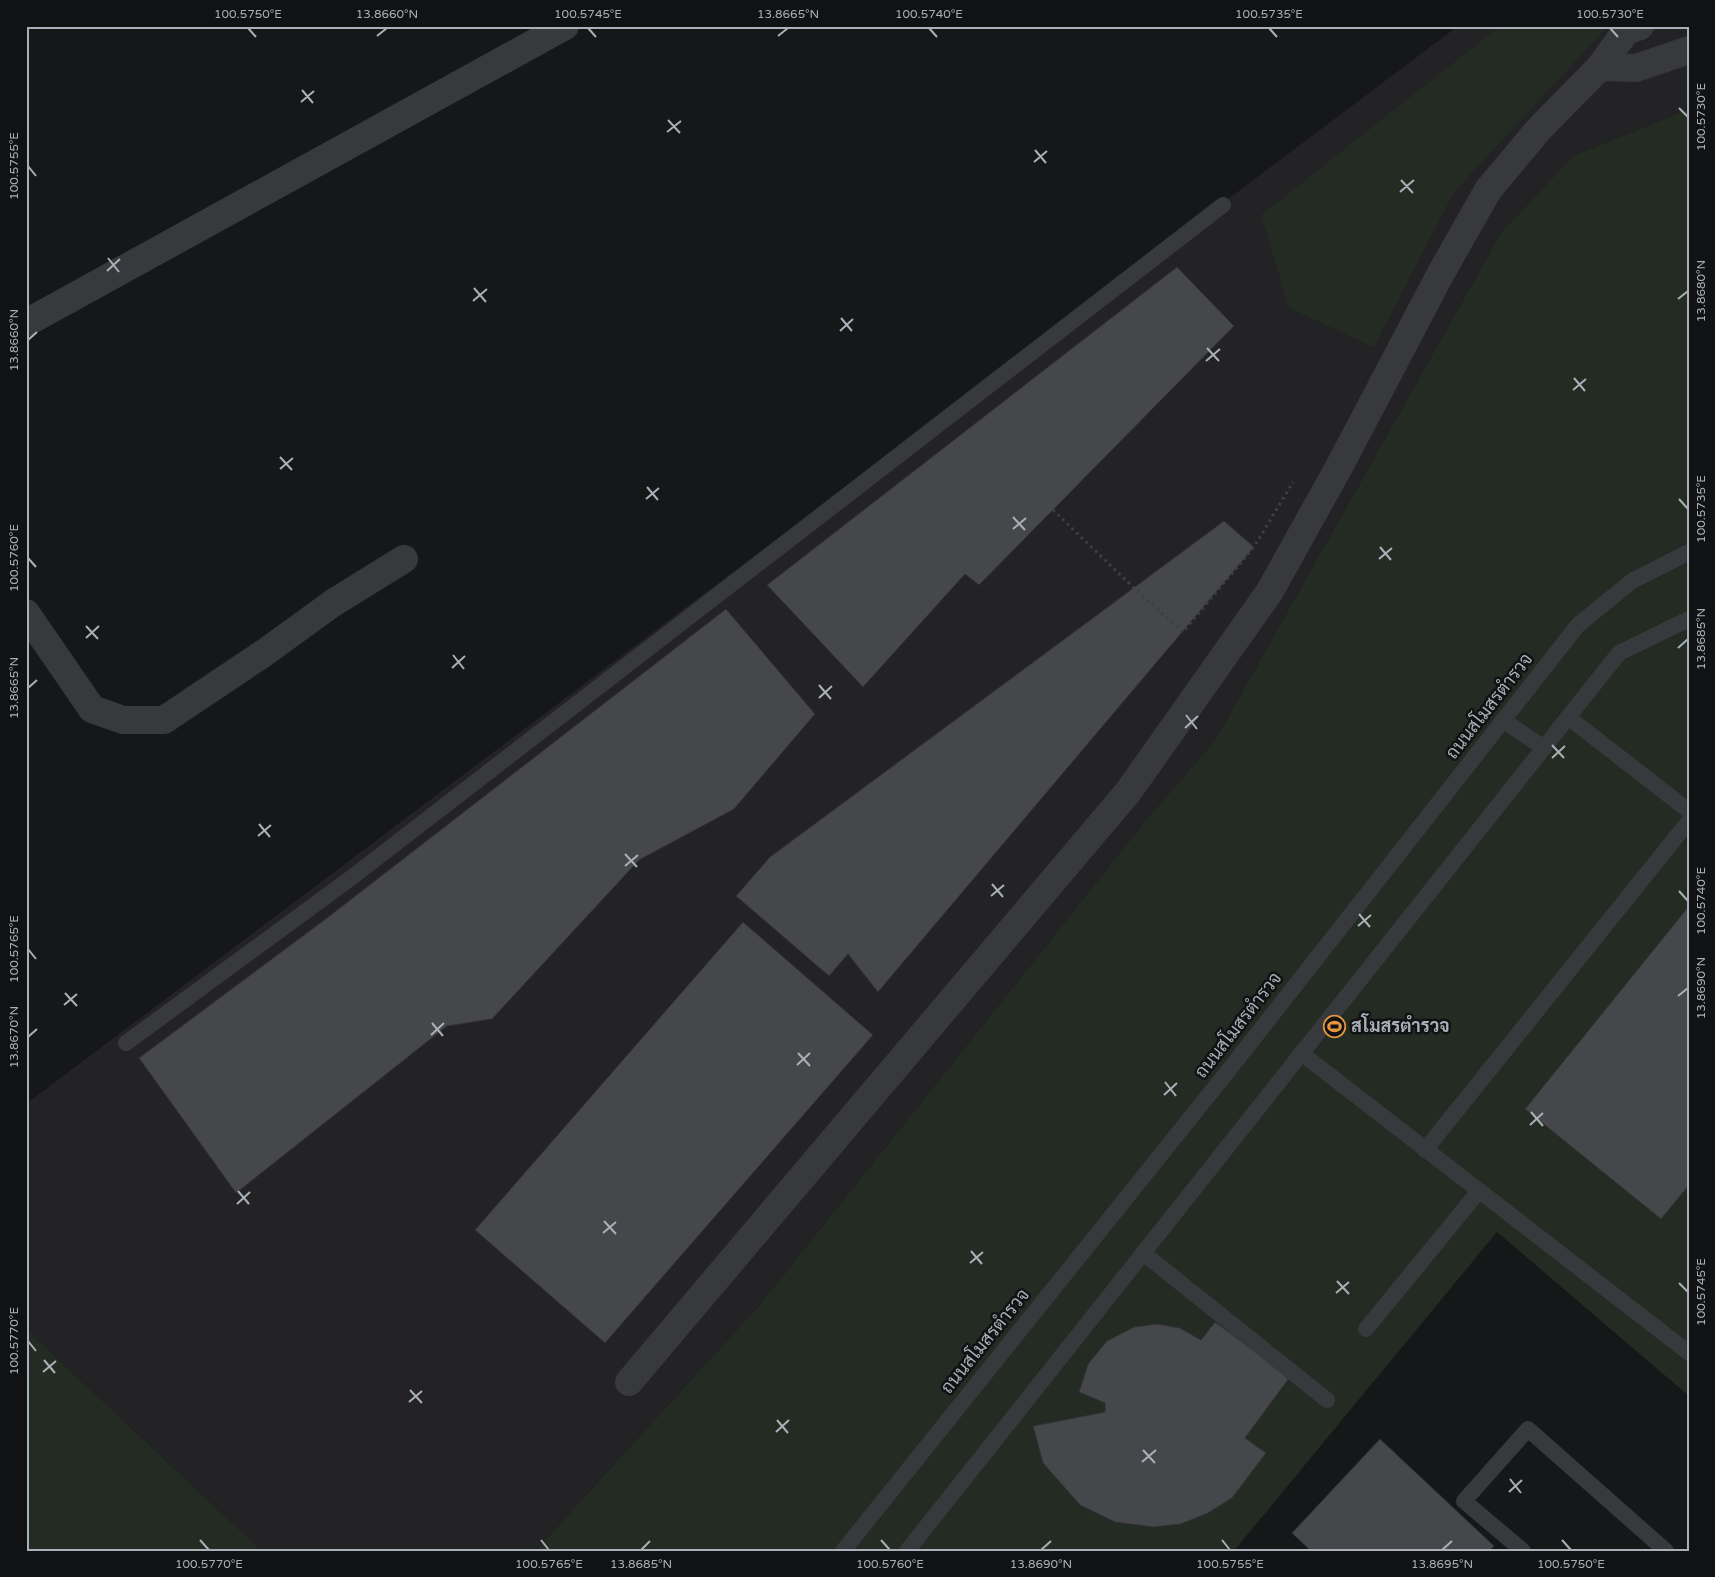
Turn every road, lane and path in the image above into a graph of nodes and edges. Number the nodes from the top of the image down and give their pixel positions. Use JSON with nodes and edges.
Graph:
{"nodes":[{"id":1,"x":565,"y":26,"type":"edge"},
{"id":2,"x":1640,"y":26,"type":"edge"},
{"id":3,"x":1689,"y":50,"type":"edge"},
{"id":4,"x":1600,"y":67,"type":"junction"},
{"id":5,"x":1223,"y":205,"type":"dead end"},
{"id":6,"x":26,"y":323,"type":"edge"},
{"id":7,"x":1294,"y":480,"type":"dead end"},
{"id":8,"x":1054,"y":510,"type":"dead end"},
{"id":9,"x":1689,"y":552,"type":"edge"},
{"id":10,"x":404,"y":559,"type":"dead end"},
{"id":11,"x":26,"y":613,"type":"edge"},
{"id":12,"x":1689,"y":619,"type":"edge"},
{"id":13,"x":1568,"y":717,"type":"junction"},
{"id":14,"x":1503,"y":720,"type":"junction"},
{"id":15,"x":1544,"y":748,"type":"junction"},
{"id":16,"x":1689,"y":811,"type":"edge"},
{"id":17,"x":1689,"y":821,"type":"edge"},
{"id":18,"x":126,"y":1043,"type":"dead end"},
{"id":19,"x":1300,"y":1053,"type":"junction"},
{"id":20,"x":1425,"y":1150,"type":"junction"},
{"id":21,"x":1479,"y":1191,"type":"junction"},
{"id":22,"x":1143,"y":1253,"type":"junction"},
{"id":23,"x":1366,"y":1329,"type":"dead end"},
{"id":24,"x":1689,"y":1353,"type":"edge"},
{"id":25,"x":629,"y":1382,"type":"dead end"},
{"id":26,"x":1327,"y":1400,"type":"dead end"},
{"id":27,"x":843,"y":1551,"type":"edge"},
{"id":28,"x":907,"y":1551,"type":"edge"},
{"id":29,"x":1522,"y":1551,"type":"edge"},
{"id":30,"x":1666,"y":1551,"type":"edge"}],
"edges":[{"from":1,"to":6,"type":"street"},
{"from":2,"to":4,"type":"street"},
{"from":3,"to":4,"type":"street"},
{"from":4,"to":25,"type":"street"},
{"from":5,"to":18,"type":"lane"},
{"from":7,"to":8,"type":"path"},
{"from":9,"to":14,"type":"lane","name":"ถนนสโมสรตำรวจ"},
{"from":10,"to":11,"type":"street"},
{"from":12,"to":13,"type":"lane"},
{"from":13,"to":15,"type":"lane"},
{"from":13,"to":16,"type":"lane"},
{"from":14,"to":15,"type":"lane"},
{"from":14,"to":27,"type":"lane","name":"ถนนสโมสรตำรวจ"},
{"from":15,"to":19,"type":"lane"},
{"from":17,"to":20,"type":"lane"},
{"from":19,"to":20,"type":"lane"},
{"from":19,"to":22,"type":"lane"},
{"from":20,"to":21,"type":"lane"},
{"from":21,"to":23,"type":"lane"},
{"from":21,"to":24,"type":"lane"},
{"from":22,"to":26,"type":"lane"},
{"from":22,"to":28,"type":"lane"},
{"from":29,"to":30,"type":"lane"}]}
